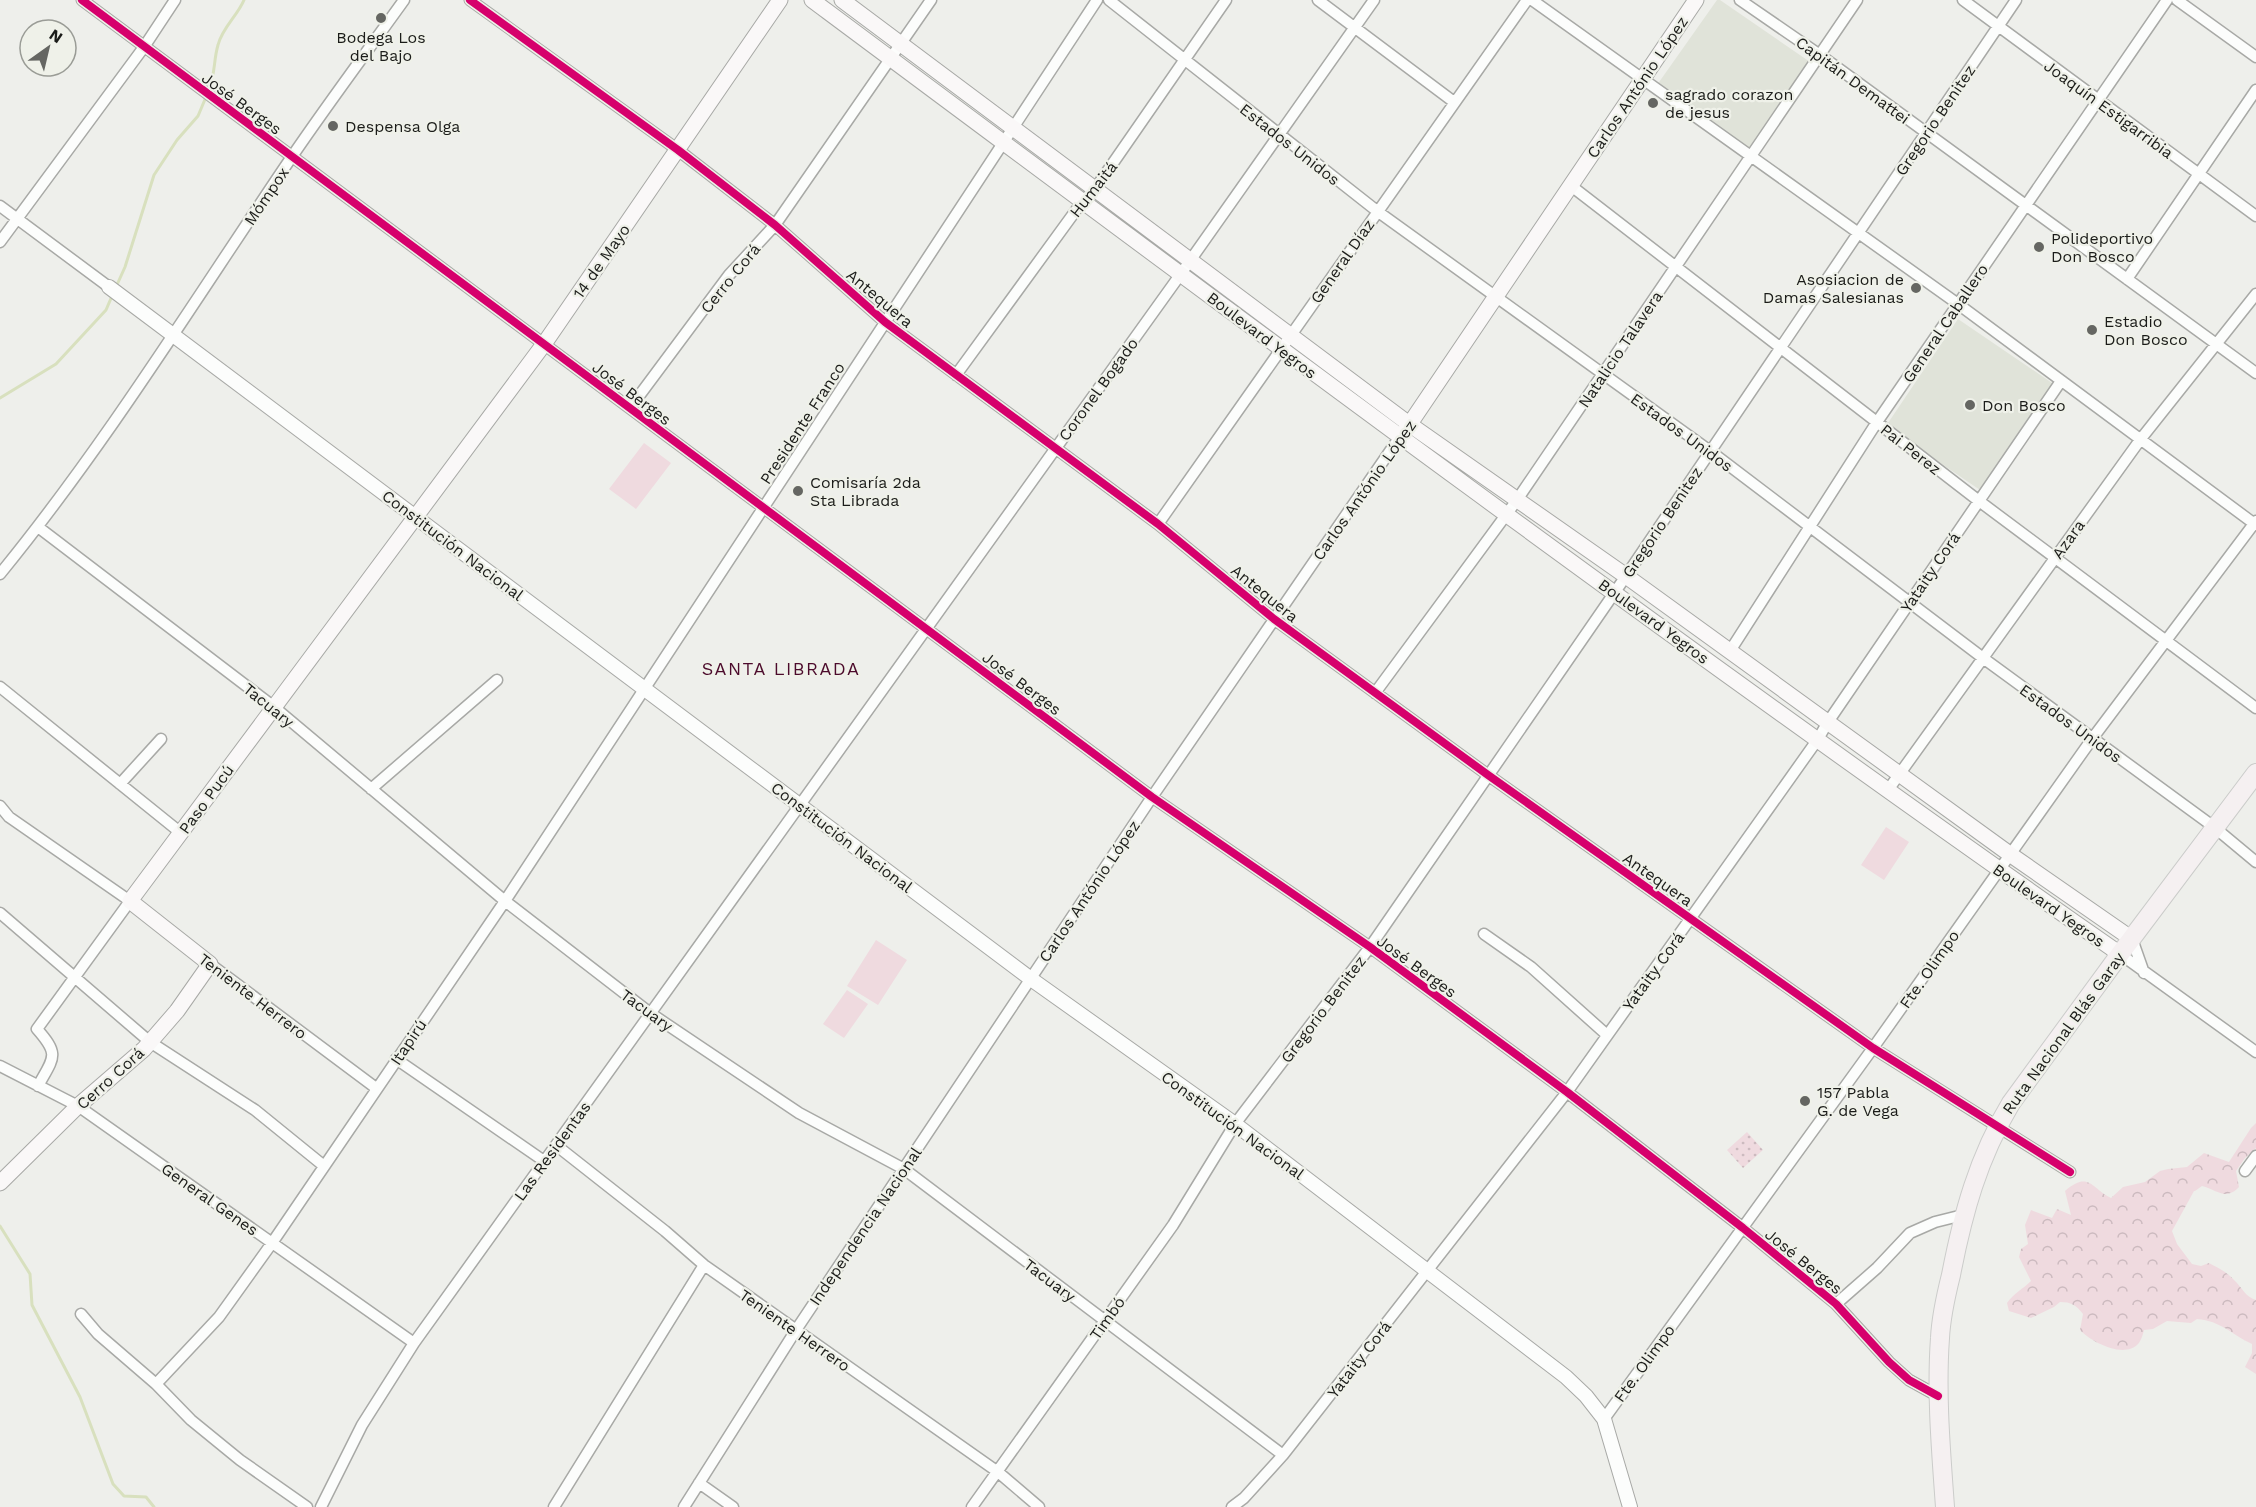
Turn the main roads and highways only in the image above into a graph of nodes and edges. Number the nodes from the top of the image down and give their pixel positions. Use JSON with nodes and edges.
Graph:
{"nodes":[{"id":1,"x":780,"y":0,"type":"edge"},
{"id":2,"x":812,"y":0,"type":"edge"},
{"id":3,"x":842,"y":0,"type":"edge"},
{"id":4,"x":1696,"y":0,"type":"edge"},
{"id":5,"x":1409,"y":424,"type":"junction"},
{"id":6,"x":1400,"y":438,"type":"junction"},
{"id":7,"x":415,"y":517,"type":"joint"},
{"id":8,"x":2256,"y":773,"type":"edge"},
{"id":9,"x":130,"y":901,"type":"joint"},
{"id":10,"x":2132,"y":939,"type":"junction"},
{"id":11,"x":2120,"y":954,"type":"junction"},
{"id":12,"x":210,"y":964,"type":"joint"},
{"id":13,"x":0,"y":1182,"type":"edge"},
{"id":14,"x":1945,"y":1507,"type":"edge"}],
"edges":[{"from":1,"to":7,"type":"main road","name":"14 de Mayo"},
{"from":2,"to":6,"type":"main road","name":"Boulevard Yegros"},
{"from":3,"to":5,"type":"main road","name":"Boulevard Yegros"},
{"from":4,"to":5,"type":"main road","name":"Carlos António López"},
{"from":5,"to":6,"type":"main road","name":"Carlos António López"},
{"from":5,"to":10,"type":"main road","name":"Boulevard Yegros"},
{"from":6,"to":11,"type":"main road","name":"Boulevard Yegros"},
{"from":7,"to":9,"type":"main road","name":"Paso Pucú"},
{"from":8,"to":10,"type":"highway","name":"Ruta Nacional Blás Garay"},
{"from":9,"to":12,"type":"main road","name":"Teniente Herrero"},
{"from":10,"to":11,"type":"highway","name":"Ruta Nacional Blás Garay"},
{"from":11,"to":14,"type":"highway","name":"Ruta Nacional Blás Garay"},
{"from":12,"to":13,"type":"main road","name":"Cerro Corá"}]}
